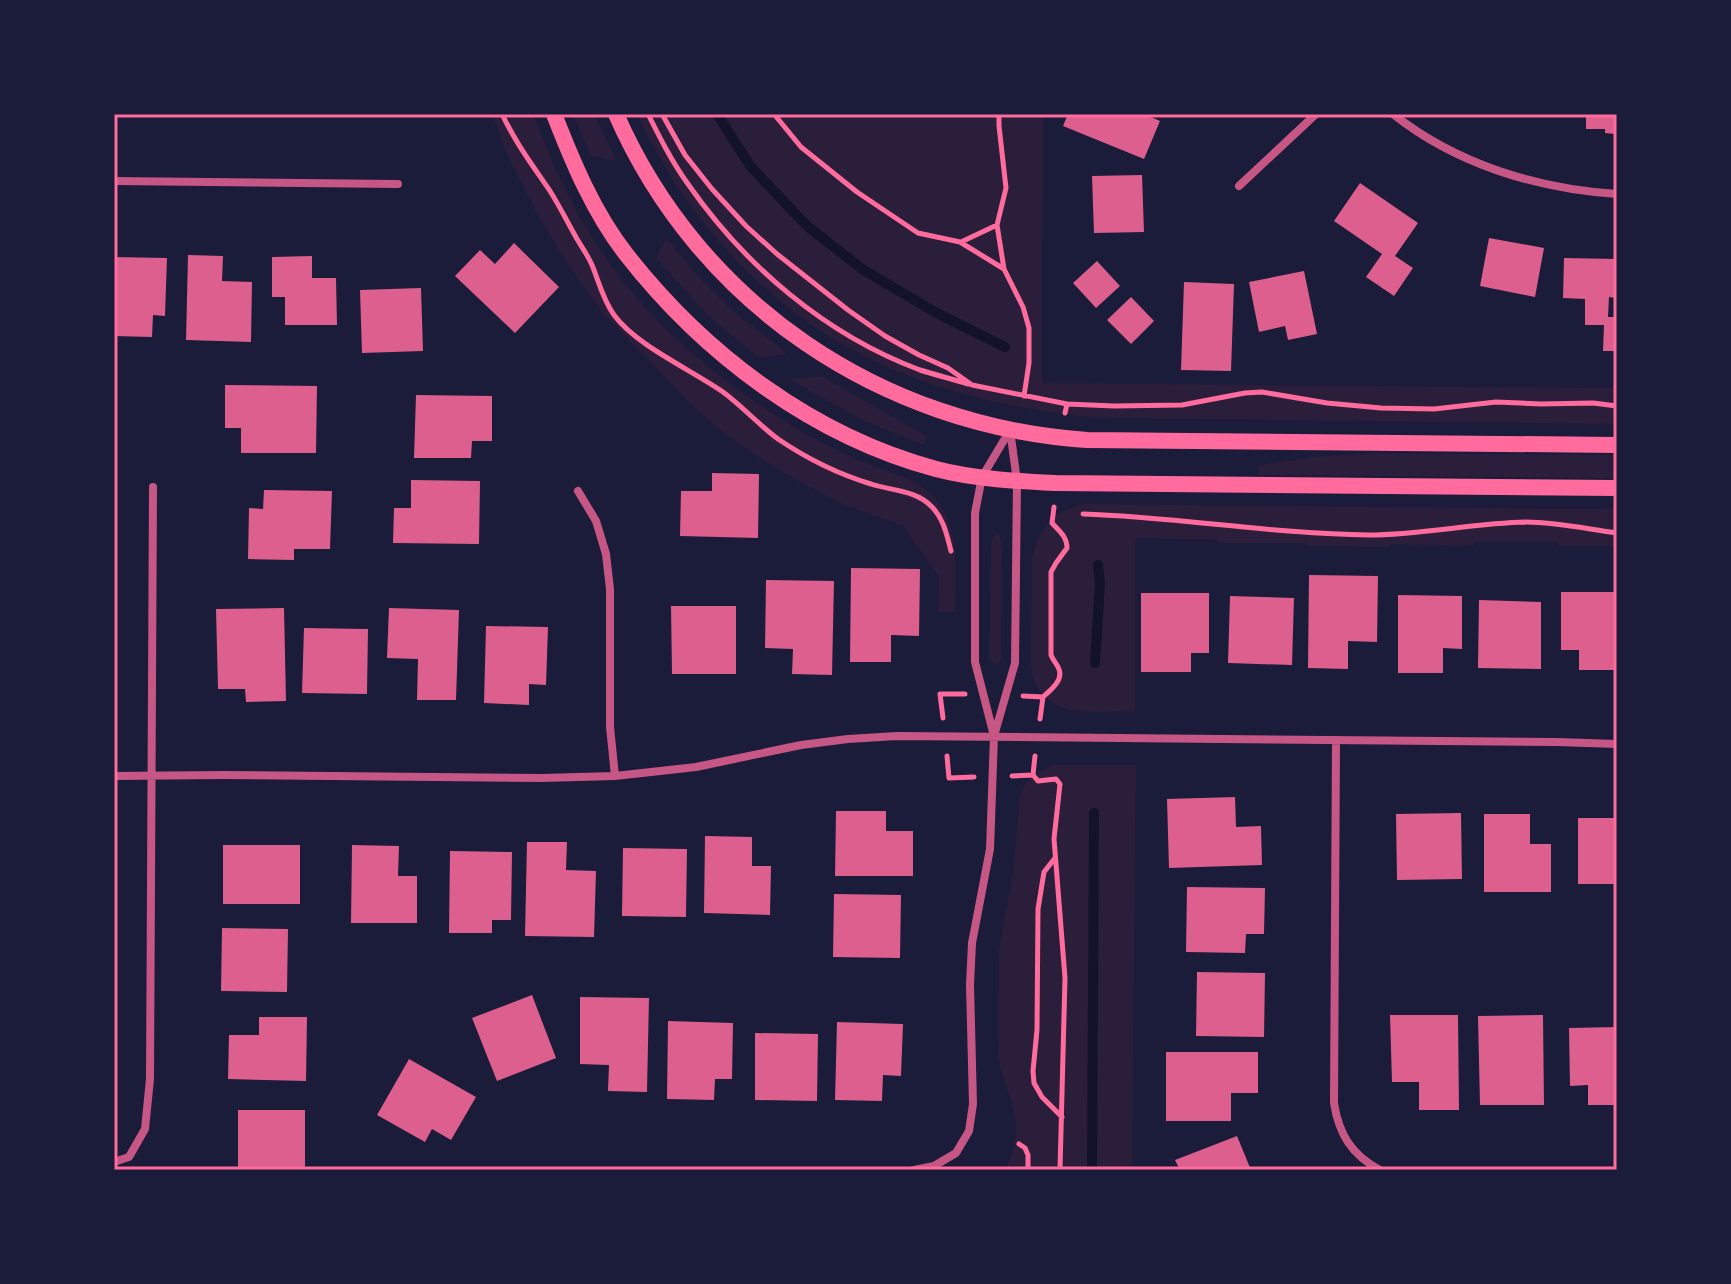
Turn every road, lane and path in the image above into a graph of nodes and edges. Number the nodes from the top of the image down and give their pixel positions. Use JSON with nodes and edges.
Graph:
{"nodes":[{"id":1,"x":554,"y":114,"type":"edge"},
{"id":2,"x":616,"y":114,"type":"edge"},
{"id":3,"x":648,"y":114,"type":"edge"},
{"id":4,"x":662,"y":114,"type":"edge"},
{"id":5,"x":774,"y":114,"type":"edge"},
{"id":6,"x":999,"y":114,"type":"edge"},
{"id":7,"x":1316,"y":114,"type":"edge"},
{"id":8,"x":1393,"y":114,"type":"edge"},
{"id":9,"x":114,"y":181,"type":"edge"},
{"id":10,"x":398,"y":184,"type":"dead end"},
{"id":11,"x":1239,"y":186,"type":"dead end"},
{"id":12,"x":1617,"y":194,"type":"edge"},
{"id":13,"x":997,"y":225,"type":"junction"},
{"id":14,"x":960,"y":242,"type":"junction"},
{"id":15,"x":1004,"y":269,"type":"junction"},
{"id":16,"x":972,"y":385,"type":"junction"},
{"id":17,"x":1024,"y":396,"type":"junction"},
{"id":18,"x":1067,"y":404,"type":"junction"},
{"id":19,"x":1617,"y":406,"type":"edge"},
{"id":20,"x":1065,"y":415,"type":"dead end"},
{"id":21,"x":1010,"y":430,"type":"junction"},
{"id":22,"x":1617,"y":445,"type":"edge"},
{"id":23,"x":982,"y":477,"type":"junction"},
{"id":24,"x":1017,"y":481,"type":"junction"},
{"id":25,"x":153,"y":487,"type":"dead end"},
{"id":26,"x":1617,"y":488,"type":"edge"},
{"id":27,"x":578,"y":491,"type":"dead end"},
{"id":28,"x":1083,"y":514,"type":"dead end"},
{"id":29,"x":1052,"y":519,"type":"dead end"},
{"id":30,"x":1617,"y":533,"type":"edge"},
{"id":31,"x":1043,"y":697,"type":"dead end"},
{"id":32,"x":994,"y":736,"type":"junction"},
{"id":33,"x":1336,"y":740,"type":"junction"},
{"id":34,"x":1617,"y":744,"type":"edge"},
{"id":35,"x":1033,"y":775,"type":"dead end"},
{"id":36,"x":114,"y":776,"type":"edge"},
{"id":37,"x":151,"y":776,"type":"junction"},
{"id":38,"x":615,"y":776,"type":"junction"},
{"id":39,"x":1055,"y":858,"type":"junction"},
{"id":40,"x":1062,"y":1117,"type":"junction"},
{"id":41,"x":1019,"y":1144,"type":"dead end"},
{"id":42,"x":114,"y":1162,"type":"edge"},
{"id":43,"x":914,"y":1170,"type":"edge"},
{"id":44,"x":1028,"y":1170,"type":"edge"},
{"id":45,"x":1060,"y":1170,"type":"edge"},
{"id":46,"x":1380,"y":1170,"type":"edge"}],
"edges":[{"from":1,"to":23,"type":"main road"},
{"from":2,"to":21,"type":"main road"},
{"from":3,"to":16,"type":"path"},
{"from":4,"to":16,"type":"path"},
{"from":5,"to":14,"type":"path"},
{"from":6,"to":13,"type":"path"},
{"from":7,"to":11,"type":"street"},
{"from":8,"to":12,"type":"street"},
{"from":9,"to":10,"type":"street"},
{"from":13,"to":14,"type":"path"},
{"from":13,"to":15,"type":"path"},
{"from":14,"to":15,"type":"path"},
{"from":15,"to":17,"type":"path"},
{"from":16,"to":17,"type":"path"},
{"from":17,"to":18,"type":"path"},
{"from":18,"to":19,"type":"path"},
{"from":18,"to":20,"type":"path"},
{"from":21,"to":22,"type":"main road"},
{"from":21,"to":23,"type":"street"},
{"from":21,"to":24,"type":"street"},
{"from":23,"to":24,"type":"main road"},
{"from":23,"to":32,"type":"street"},
{"from":24,"to":26,"type":"main road"},
{"from":24,"to":32,"type":"street"},
{"from":25,"to":37,"type":"street"},
{"from":27,"to":38,"type":"street"},
{"from":28,"to":30,"type":"path"},
{"from":29,"to":31,"type":"path"},
{"from":32,"to":33,"type":"street"},
{"from":32,"to":38,"type":"street"},
{"from":32,"to":43,"type":"street"},
{"from":33,"to":34,"type":"street"},
{"from":33,"to":46,"type":"street"},
{"from":35,"to":39,"type":"path"},
{"from":36,"to":37,"type":"street"},
{"from":37,"to":38,"type":"street"},
{"from":37,"to":42,"type":"street"},
{"from":39,"to":40,"type":"path"},
{"from":39,"to":40,"type":"path"},
{"from":40,"to":45,"type":"path"},
{"from":41,"to":44,"type":"path"}]}
